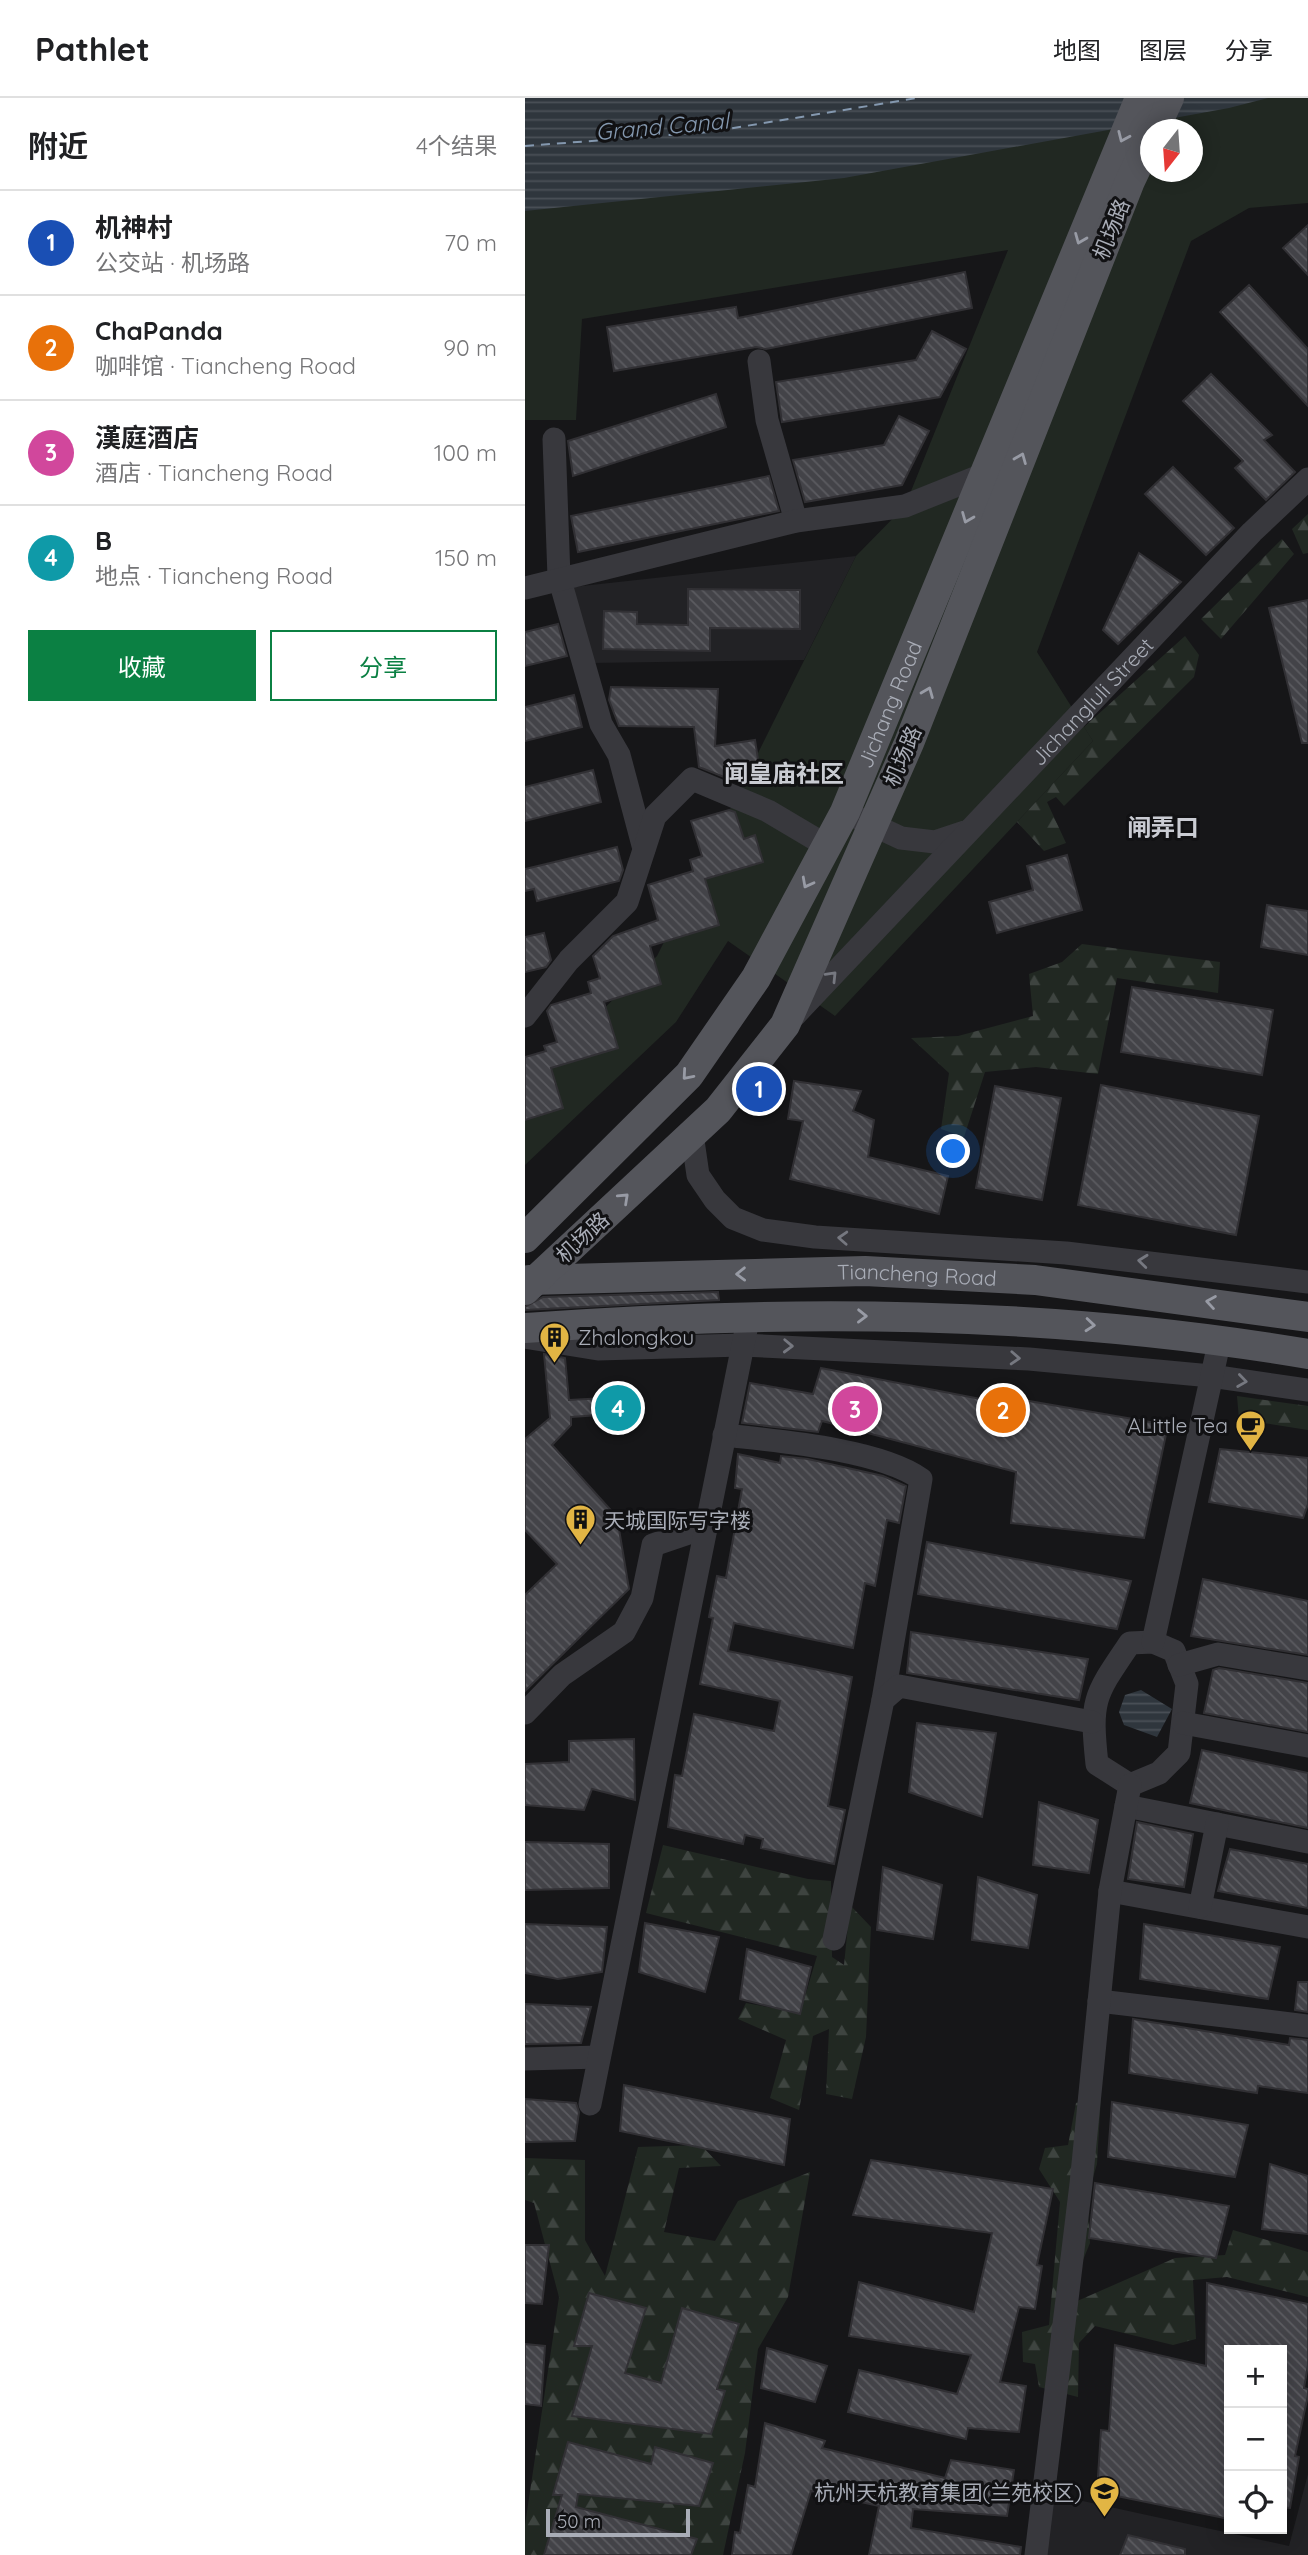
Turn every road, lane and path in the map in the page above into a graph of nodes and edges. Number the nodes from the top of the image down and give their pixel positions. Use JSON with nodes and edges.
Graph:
{"nodes":[{"id":1,"x":1140,"y":98,"type":"edge"},
{"id":2,"x":1169,"y":98,"type":"edge"},
{"id":3,"x":1159,"y":119,"type":"edge"},
{"id":4,"x":1140,"y":150,"type":"edge"},
{"id":5,"x":1118,"y":178,"type":"junction"},
{"id":6,"x":759,"y":361,"type":"dead end"},
{"id":7,"x":554,"y":439,"type":"dead end"},
{"id":8,"x":985,"y":474,"type":"junction"},
{"id":9,"x":1308,"y":479,"type":"edge"},
{"id":10,"x":796,"y":521,"type":"junction"},
{"id":11,"x":560,"y":580,"type":"junction"},
{"id":12,"x":525,"y":588,"type":"edge"},
{"id":13,"x":845,"y":812,"type":"junction"},
{"id":14,"x":873,"y":825,"type":"junction"},
{"id":15,"x":968,"y":831,"type":"junction"},
{"id":16,"x":827,"y":846,"type":"junction"},
{"id":17,"x":644,"y":849,"type":"junction"},
{"id":18,"x":525,"y":1016,"type":"edge"},
{"id":19,"x":785,"y":1025,"type":"junction"},
{"id":20,"x":692,"y":1135,"type":"junction"},
{"id":21,"x":526,"y":1232,"type":"edge"},
{"id":22,"x":910,"y":1242,"type":"junction"},
{"id":23,"x":996,"y":1278,"type":"junction"},
{"id":24,"x":1308,"y":1282,"type":"edge"},
{"id":25,"x":529,"y":1283,"type":"edge"},
{"id":26,"x":749,"y":1315,"type":"junction"},
{"id":27,"x":1308,"y":1317,"type":"edge"},
{"id":28,"x":960,"y":1318,"type":"junction"},
{"id":29,"x":525,"y":1328,"type":"edge"},
{"id":30,"x":525,"y":1337,"type":"edge"},
{"id":31,"x":1220,"y":1339,"type":"junction"},
{"id":32,"x":742,"y":1345,"type":"junction"},
{"id":33,"x":1308,"y":1354,"type":"edge"},
{"id":34,"x":960,"y":1355,"type":"junction"},
{"id":35,"x":1210,"y":1376,"type":"junction"},
{"id":36,"x":1308,"y":1390,"type":"edge"},
{"id":37,"x":724,"y":1435,"type":"junction"},
{"id":38,"x":706,"y":1527,"type":"junction"},
{"id":39,"x":1153,"y":1642,"type":"junction"},
{"id":40,"x":1179,"y":1665,"type":"junction"},
{"id":41,"x":1308,"y":1669,"type":"edge"},
{"id":42,"x":883,"y":1700,"type":"junction"},
{"id":43,"x":525,"y":1713,"type":"edge"},
{"id":44,"x":1093,"y":1722,"type":"junction"},
{"id":45,"x":1183,"y":1723,"type":"junction"},
{"id":46,"x":1308,"y":1746,"type":"edge"},
{"id":47,"x":1128,"y":1795,"type":"junction"},
{"id":48,"x":1217,"y":1824,"type":"junction"},
{"id":49,"x":1308,"y":1842,"type":"edge"},
{"id":50,"x":1110,"y":1891,"type":"junction"},
{"id":51,"x":1200,"y":1908,"type":"junction"},
{"id":52,"x":1308,"y":1927,"type":"edge"},
{"id":53,"x":834,"y":1939,"type":"dead end"},
{"id":54,"x":1099,"y":2001,"type":"junction"},
{"id":55,"x":1308,"y":2026,"type":"edge"},
{"id":56,"x":599,"y":2057,"type":"junction"},
{"id":57,"x":525,"y":2059,"type":"edge"},
{"id":58,"x":590,"y":2104,"type":"dead end"},
{"id":59,"x":1036,"y":2555,"type":"edge"}],
"edges":[{"from":1,"to":5,"type":"main road","name":"Jichang Road","one_way":true},
{"from":2,"to":3,"type":"main road"},
{"from":4,"to":5,"type":"main road","name":"机场路"},
{"from":5,"to":8,"type":"main road","name":"Jichang Road","one_way":true},
{"from":14,"to":5,"type":"main road","name":"机场路","one_way":true},
{"from":6,"to":10,"type":"street"},
{"from":7,"to":11,"type":"street"},
{"from":8,"to":10,"type":"street"},
{"from":8,"to":13,"type":"main road","name":"Jichang Road","one_way":true},
{"from":9,"to":15,"type":"street","name":"Jichangluli Street"},
{"from":10,"to":11,"type":"street"},
{"from":11,"to":12,"type":"street"},
{"from":11,"to":17,"type":"street"},
{"from":13,"to":14,"type":"street","name":"Jichangluli Street"},
{"from":13,"to":16,"type":"main road","name":"Jichang Road"},
{"from":14,"to":15,"type":"street","name":"Jichangluli Street"},
{"from":14,"to":19,"type":"main road","name":"机场路"},
{"from":19,"to":15,"type":"street","one_way":true},
{"from":16,"to":17,"type":"street"},
{"from":16,"to":21,"type":"main road","name":"Jichang Road","one_way":true},
{"from":17,"to":18,"type":"street"},
{"from":19,"to":20,"type":"main road","name":"机场路"},
{"from":22,"to":20,"type":"street","one_way":true},
{"from":25,"to":20,"type":"main road","name":"机场路","one_way":true},
{"from":22,"to":23,"type":"street"},
{"from":24,"to":22,"type":"street","one_way":true},
{"from":23,"to":25,"type":"main road","name":"Tiancheng Road","one_way":true},
{"from":27,"to":23,"type":"main road","name":"Tiancheng Road","one_way":true},
{"from":26,"to":28,"type":"main road","name":"Tiancheng Road","one_way":true},
{"from":26,"to":29,"type":"main road","name":"Tiancheng Road"},
{"from":26,"to":32,"type":"street"},
{"from":28,"to":31,"type":"main road","name":"Tiancheng Road","one_way":true},
{"from":28,"to":34,"type":"street"},
{"from":30,"to":32,"type":"street"},
{"from":31,"to":33,"type":"main road","name":"Tiancheng Road"},
{"from":31,"to":35,"type":"street"},
{"from":32,"to":34,"type":"street","one_way":true},
{"from":32,"to":37,"type":"street"},
{"from":34,"to":35,"type":"street","one_way":true},
{"from":35,"to":36,"type":"street","one_way":true},
{"from":35,"to":39,"type":"street"},
{"from":37,"to":38,"type":"street"},
{"from":37,"to":42,"type":"street"},
{"from":38,"to":43,"type":"street"},
{"from":38,"to":56,"type":"street"},
{"from":39,"to":40,"type":"street"},
{"from":39,"to":44,"type":"street"},
{"from":40,"to":41,"type":"street"},
{"from":40,"to":45,"type":"street"},
{"from":42,"to":44,"type":"street"},
{"from":42,"to":53,"type":"street"},
{"from":44,"to":47,"type":"street"},
{"from":45,"to":46,"type":"street"},
{"from":45,"to":47,"type":"street"},
{"from":47,"to":48,"type":"street"},
{"from":47,"to":50,"type":"street"},
{"from":48,"to":49,"type":"street"},
{"from":48,"to":51,"type":"street"},
{"from":50,"to":51,"type":"street"},
{"from":50,"to":54,"type":"street"},
{"from":51,"to":52,"type":"street"},
{"from":54,"to":55,"type":"street"},
{"from":54,"to":59,"type":"street"},
{"from":56,"to":57,"type":"street"},
{"from":56,"to":58,"type":"street"}]}
